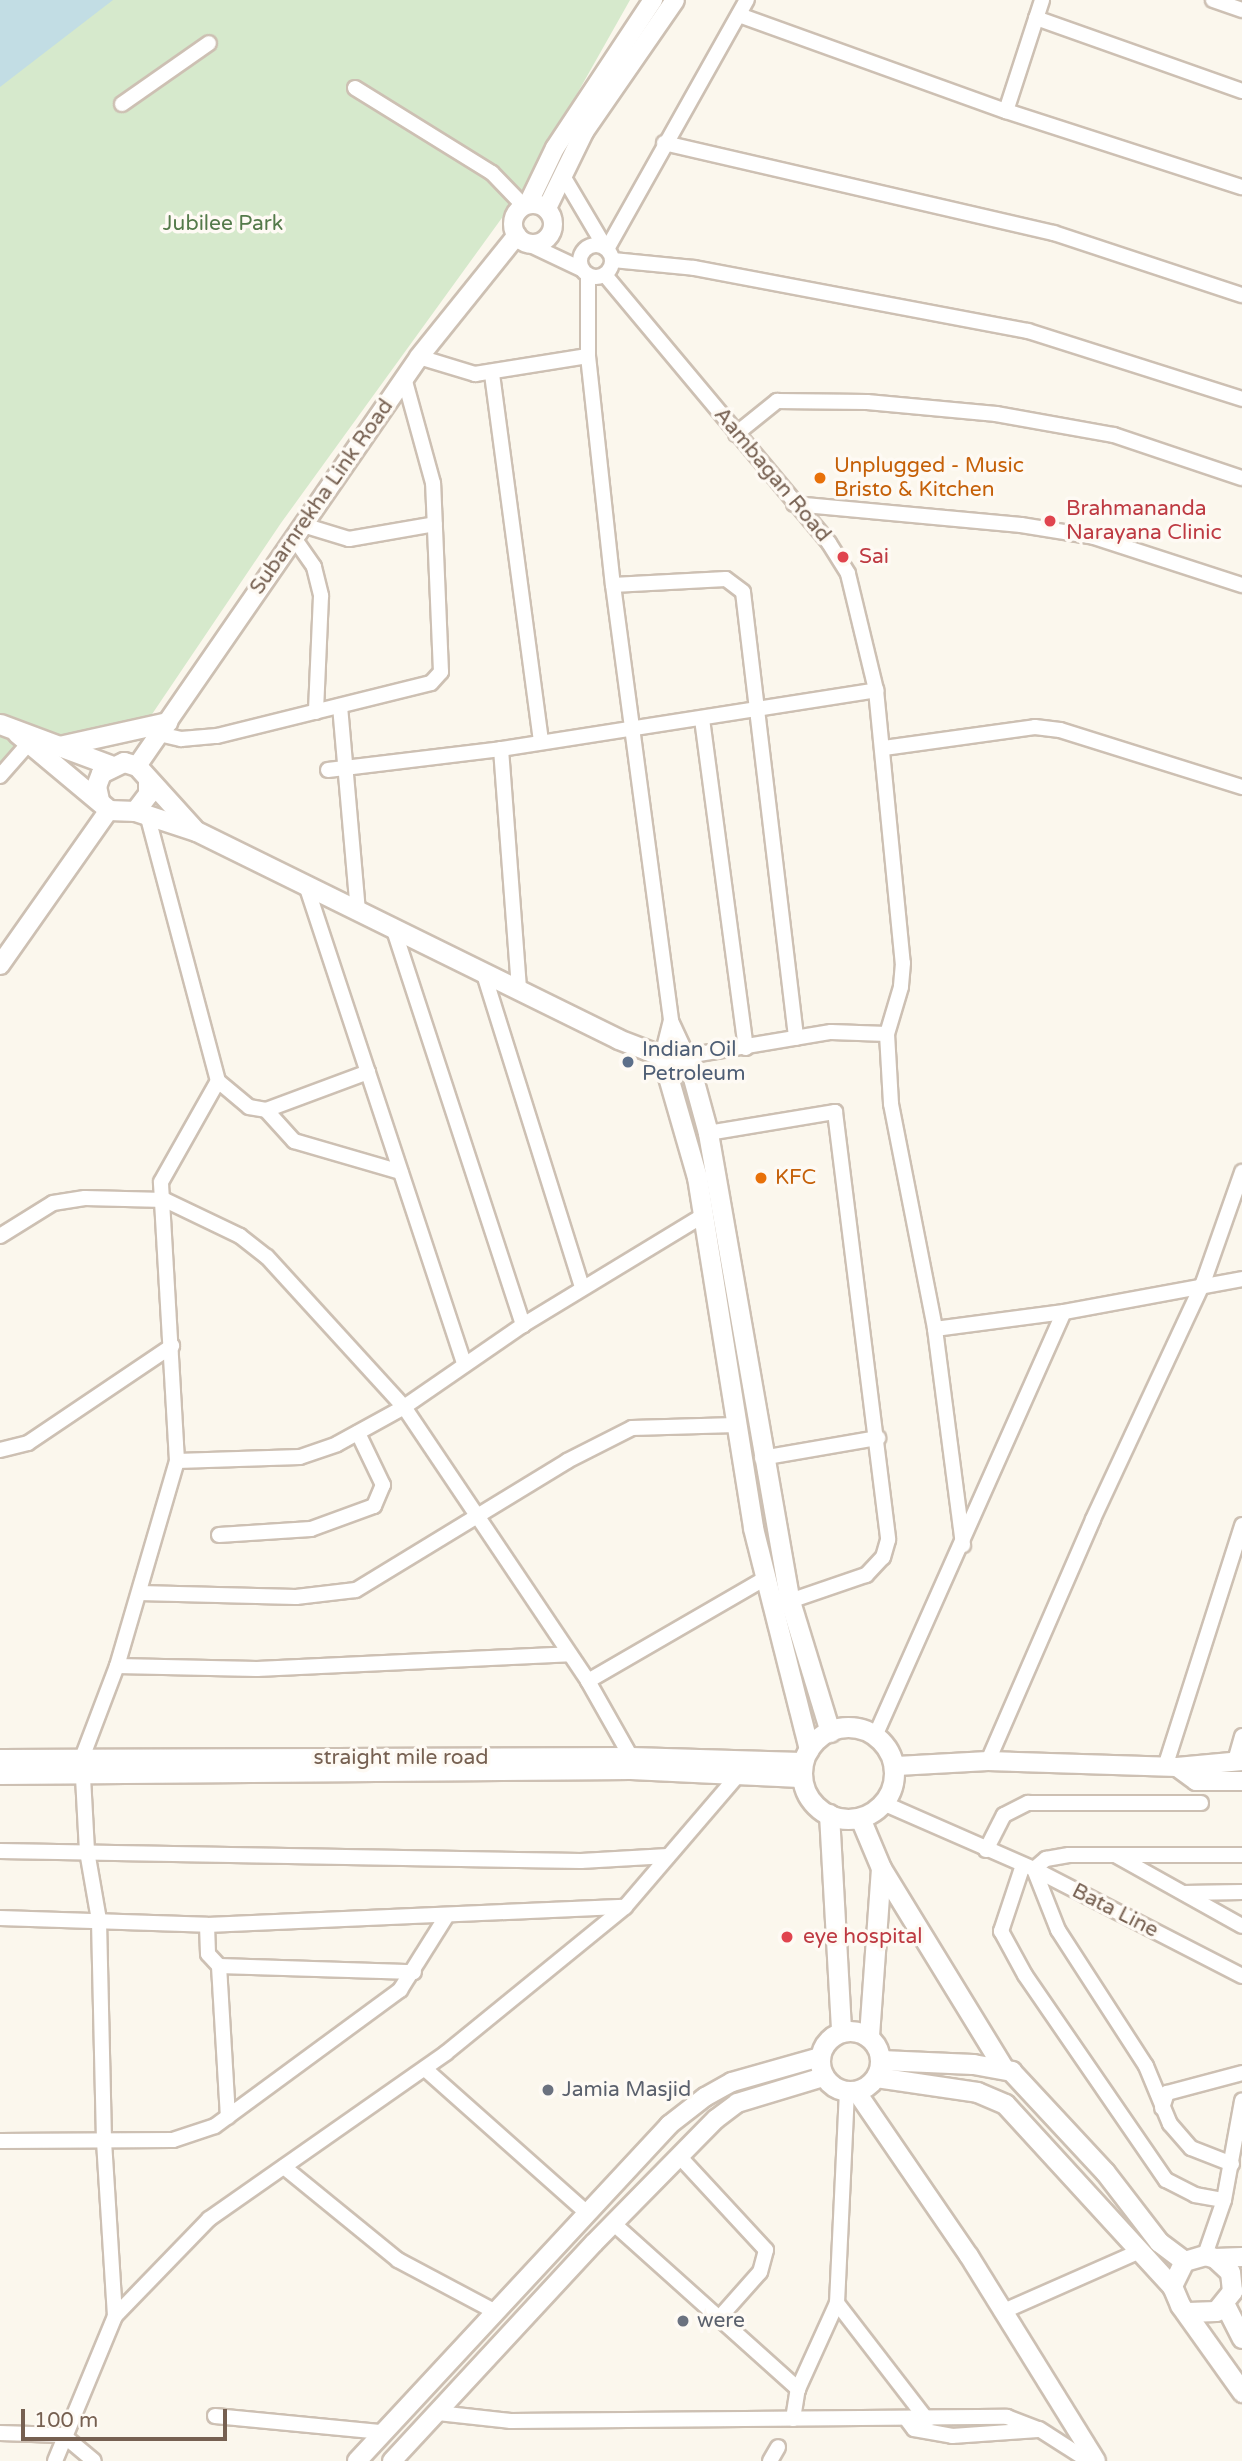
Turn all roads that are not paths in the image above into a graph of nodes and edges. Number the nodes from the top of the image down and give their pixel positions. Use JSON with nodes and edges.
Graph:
{"nodes":[{"id":1,"x":653,"y":0,"type":"edge"},
{"id":2,"x":675,"y":0,"type":"edge"},
{"id":3,"x":747,"y":0,"type":"edge"},
{"id":4,"x":1042,"y":0,"type":"edge"},
{"id":5,"x":1213,"y":0,"type":"edge"},
{"id":6,"x":1242,"y":10,"type":"edge"},
{"id":7,"x":739,"y":15,"type":"junction"},
{"id":8,"x":1036,"y":18,"type":"junction"},
{"id":9,"x":209,"y":43,"type":"dead end"},
{"id":10,"x":355,"y":88,"type":"dead end"},
{"id":11,"x":1242,"y":91,"type":"edge"},
{"id":12,"x":122,"y":104,"type":"dead end"},
{"id":13,"x":1006,"y":111,"type":"junction"},
{"id":14,"x":664,"y":143,"type":"junction"},
{"id":15,"x":563,"y":176,"type":"junction"},
{"id":16,"x":1242,"y":187,"type":"edge"},
{"id":17,"x":526,"y":205,"type":"junction"},
{"id":18,"x":547,"y":208,"type":"junction"},
{"id":19,"x":520,"y":238,"type":"junction"},
{"id":20,"x":608,"y":252,"type":"junction"},
{"id":21,"x":584,"y":272,"type":"junction"},
{"id":22,"x":605,"y":275,"type":"junction"},
{"id":23,"x":1242,"y":295,"type":"edge"},
{"id":24,"x":588,"y":356,"type":"junction"},
{"id":25,"x":419,"y":357,"type":"junction"},
{"id":26,"x":492,"y":374,"type":"junction"},
{"id":27,"x":404,"y":378,"type":"junction"},
{"id":28,"x":1242,"y":399,"type":"edge"},
{"id":29,"x":736,"y":434,"type":"junction"},
{"id":30,"x":1242,"y":478,"type":"edge"},
{"id":31,"x":794,"y":504,"type":"junction"},
{"id":32,"x":435,"y":524,"type":"junction"},
{"id":33,"x":298,"y":532,"type":"junction"},
{"id":34,"x":613,"y":585,"type":"junction"},
{"id":35,"x":1242,"y":585,"type":"edge"},
{"id":36,"x":876,"y":690,"type":"junction"},
{"id":37,"x":340,"y":706,"type":"junction"},
{"id":38,"x":754,"y":710,"type":"junction"},
{"id":39,"x":316,"y":712,"type":"junction"},
{"id":40,"x":702,"y":719,"type":"junction"},
{"id":41,"x":163,"y":728,"type":"junction"},
{"id":42,"x":629,"y":730,"type":"junction"},
{"id":43,"x":16,"y":733,"type":"edge"},
{"id":44,"x":541,"y":742,"type":"junction"},
{"id":45,"x":58,"y":747,"type":"junction"},
{"id":46,"x":884,"y":748,"type":"junction"},
{"id":47,"x":501,"y":749,"type":"junction"},
{"id":48,"x":110,"y":765,"type":"junction"},
{"id":49,"x":348,"y":768,"type":"junction"},
{"id":50,"x":328,"y":770,"type":"dead end"},
{"id":51,"x":142,"y":774,"type":"junction"},
{"id":52,"x":0,"y":776,"type":"edge"},
{"id":53,"x":1242,"y":787,"type":"edge"},
{"id":54,"x":104,"y":805,"type":"junction"},
{"id":55,"x":141,"y":813,"type":"junction"},
{"id":56,"x":196,"y":831,"type":"junction"},
{"id":57,"x":306,"y":885,"type":"junction"},
{"id":58,"x":358,"y":910,"type":"junction"},
{"id":59,"x":393,"y":927,"type":"junction"},
{"id":60,"x":0,"y":965,"type":"edge"},
{"id":61,"x":483,"y":971,"type":"junction"},
{"id":62,"x":519,"y":989,"type":"junction"},
{"id":63,"x":671,"y":1021,"type":"junction"},
{"id":64,"x":887,"y":1034,"type":"junction"},
{"id":65,"x":796,"y":1038,"type":"junction"},
{"id":66,"x":746,"y":1048,"type":"junction"},
{"id":67,"x":662,"y":1056,"type":"junction"},
{"id":68,"x":687,"y":1056,"type":"junction"},
{"id":69,"x":368,"y":1072,"type":"junction"},
{"id":70,"x":218,"y":1081,"type":"junction"},
{"id":71,"x":266,"y":1110,"type":"junction"},
{"id":72,"x":708,"y":1133,"type":"junction"},
{"id":73,"x":401,"y":1172,"type":"junction"},
{"id":74,"x":1242,"y":1172,"type":"edge"},
{"id":75,"x":165,"y":1200,"type":"junction"},
{"id":76,"x":702,"y":1216,"type":"junction"},
{"id":77,"x":0,"y":1236,"type":"edge"},
{"id":78,"x":1242,"y":1279,"type":"edge"},
{"id":79,"x":1203,"y":1283,"type":"junction"},
{"id":80,"x":582,"y":1287,"type":"junction"},
{"id":81,"x":1064,"y":1312,"type":"junction"},
{"id":82,"x":523,"y":1325,"type":"junction"},
{"id":83,"x":935,"y":1329,"type":"junction"},
{"id":84,"x":172,"y":1346,"type":"junction"},
{"id":85,"x":464,"y":1363,"type":"junction"},
{"id":86,"x":404,"y":1407,"type":"junction"},
{"id":87,"x":736,"y":1424,"type":"junction"},
{"id":88,"x":358,"y":1433,"type":"junction"},
{"id":89,"x":878,"y":1438,"type":"junction"},
{"id":90,"x":0,"y":1450,"type":"edge"},
{"id":91,"x":762,"y":1458,"type":"junction"},
{"id":92,"x":177,"y":1461,"type":"junction"},
{"id":93,"x":478,"y":1517,"type":"junction"},
{"id":94,"x":1242,"y":1525,"type":"edge"},
{"id":95,"x":219,"y":1535,"type":"dead end"},
{"id":96,"x":963,"y":1545,"type":"junction"},
{"id":97,"x":764,"y":1579,"type":"junction"},
{"id":98,"x":139,"y":1593,"type":"junction"},
{"id":99,"x":790,"y":1601,"type":"junction"},
{"id":100,"x":570,"y":1654,"type":"junction"},
{"id":101,"x":117,"y":1666,"type":"junction"},
{"id":102,"x":588,"y":1681,"type":"junction"},
{"id":103,"x":830,"y":1732,"type":"junction"},
{"id":104,"x":876,"y":1734,"type":"junction"},
{"id":105,"x":1242,"y":1736,"type":"edge"},
{"id":106,"x":631,"y":1757,"type":"junction"},
{"id":107,"x":0,"y":1759,"type":"edge"},
{"id":108,"x":1238,"y":1761,"type":"edge"},
{"id":109,"x":988,"y":1762,"type":"junction"},
{"id":110,"x":804,"y":1763,"type":"junction"},
{"id":111,"x":897,"y":1766,"type":"junction"},
{"id":112,"x":81,"y":1767,"type":"junction"},
{"id":113,"x":1171,"y":1767,"type":"junction"},
{"id":114,"x":740,"y":1773,"type":"junction"},
{"id":115,"x":0,"y":1775,"type":"edge"},
{"id":116,"x":1242,"y":1782,"type":"edge"},
{"id":117,"x":883,"y":1802,"type":"junction"},
{"id":118,"x":1201,"y":1803,"type":"dead end"},
{"id":119,"x":828,"y":1814,"type":"junction"},
{"id":120,"x":860,"y":1818,"type":"junction"},
{"id":121,"x":986,"y":1850,"type":"junction"},
{"id":122,"x":0,"y":1851,"type":"edge"},
{"id":123,"x":87,"y":1851,"type":"junction"},
{"id":124,"x":1114,"y":1855,"type":"junction"},
{"id":125,"x":1242,"y":1855,"type":"edge"},
{"id":126,"x":668,"y":1856,"type":"junction"},
{"id":127,"x":1028,"y":1867,"type":"junction"},
{"id":128,"x":881,"y":1868,"type":"junction"},
{"id":129,"x":1242,"y":1892,"type":"edge"},
{"id":130,"x":1182,"y":1893,"type":"junction"},
{"id":131,"x":625,"y":1907,"type":"junction"},
{"id":132,"x":446,"y":1917,"type":"junction"},
{"id":133,"x":0,"y":1918,"type":"edge"},
{"id":134,"x":99,"y":1920,"type":"junction"},
{"id":135,"x":207,"y":1925,"type":"junction"},
{"id":136,"x":1242,"y":1926,"type":"edge"},
{"id":137,"x":219,"y":1966,"type":"junction"},
{"id":138,"x":414,"y":1972,"type":"junction"},
{"id":139,"x":1242,"y":1976,"type":"edge"},
{"id":140,"x":841,"y":2031,"type":"junction"},
{"id":141,"x":869,"y":2035,"type":"junction"},
{"id":142,"x":820,"y":2057,"type":"junction"},
{"id":143,"x":1003,"y":2067,"type":"junction"},
{"id":144,"x":425,"y":2068,"type":"junction"},
{"id":145,"x":878,"y":2069,"type":"junction"},
{"id":146,"x":1242,"y":2073,"type":"edge"},
{"id":147,"x":823,"y":2077,"type":"junction"},
{"id":148,"x":852,"y":2091,"type":"junction"},
{"id":149,"x":1242,"y":2101,"type":"edge"},
{"id":150,"x":1162,"y":2108,"type":"junction"},
{"id":151,"x":228,"y":2117,"type":"junction"},
{"id":152,"x":0,"y":2141,"type":"edge"},
{"id":153,"x":104,"y":2141,"type":"junction"},
{"id":154,"x":679,"y":2156,"type":"junction"},
{"id":155,"x":1232,"y":2164,"type":"junction"},
{"id":156,"x":284,"y":2167,"type":"junction"},
{"id":157,"x":1224,"y":2200,"type":"junction"},
{"id":158,"x":586,"y":2212,"type":"junction"},
{"id":159,"x":613,"y":2223,"type":"junction"},
{"id":160,"x":1140,"y":2251,"type":"junction"},
{"id":161,"x":1210,"y":2256,"type":"junction"},
{"id":162,"x":1242,"y":2257,"type":"edge"},
{"id":163,"x":1184,"y":2261,"type":"junction"},
{"id":164,"x":1172,"y":2286,"type":"junction"},
{"id":165,"x":1233,"y":2294,"type":"edge"},
{"id":166,"x":837,"y":2303,"type":"junction"},
{"id":167,"x":494,"y":2311,"type":"junction"},
{"id":168,"x":1004,"y":2311,"type":"junction"},
{"id":169,"x":1188,"y":2312,"type":"junction"},
{"id":170,"x":115,"y":2316,"type":"junction"},
{"id":171,"x":721,"y":2316,"type":"junction"},
{"id":172,"x":1242,"y":2339,"type":"edge"},
{"id":173,"x":799,"y":2389,"type":"junction"},
{"id":174,"x":1242,"y":2392,"type":"edge"},
{"id":175,"x":438,"y":2413,"type":"junction"},
{"id":176,"x":215,"y":2416,"type":"dead end"},
{"id":177,"x":793,"y":2419,"type":"junction"},
{"id":178,"x":928,"y":2420,"type":"junction"},
{"id":179,"x":908,"y":2421,"type":"junction"},
{"id":180,"x":1039,"y":2430,"type":"junction"},
{"id":181,"x":383,"y":2432,"type":"junction"},
{"id":182,"x":0,"y":2433,"type":"edge"},
{"id":183,"x":63,"y":2435,"type":"junction"},
{"id":184,"x":778,"y":2447,"type":"dead end"},
{"id":185,"x":55,"y":2461,"type":"edge"},
{"id":186,"x":94,"y":2461,"type":"edge"},
{"id":187,"x":357,"y":2461,"type":"edge"},
{"id":188,"x":392,"y":2461,"type":"edge"},
{"id":189,"x":769,"y":2461,"type":"edge"},
{"id":190,"x":1089,"y":2461,"type":"edge"},
{"id":191,"x":1096,"y":2461,"type":"edge"}],
"edges":[{"from":1,"to":17,"type":"street","name":"Subarnrekha Link Road"},
{"from":2,"to":15,"type":"street","name":"Subarnrekha Link Road"},
{"from":3,"to":7,"type":"street"},
{"from":4,"to":8,"type":"street"},
{"from":5,"to":6,"type":"street"},
{"from":7,"to":13,"type":"street"},
{"from":7,"to":14,"type":"street"},
{"from":8,"to":11,"type":"street"},
{"from":8,"to":13,"type":"street"},
{"from":9,"to":12,"type":"street"},
{"from":10,"to":17,"type":"street"},
{"from":13,"to":16,"type":"street"},
{"from":14,"to":20,"type":"street"},
{"from":14,"to":23,"type":"street"},
{"from":15,"to":18,"type":"street","name":"Subarnrekha Link Road"},
{"from":15,"to":20,"type":"street"},
{"from":17,"to":18,"type":"street"},
{"from":17,"to":19,"type":"street","name":"Subarnrekha Link Road"},
{"from":18,"to":19,"type":"street","name":"Subarnrekha Link Road"},
{"from":19,"to":21,"type":"street"},
{"from":19,"to":25,"type":"street","name":"Subarnrekha Link Road"},
{"from":20,"to":21,"type":"street"},
{"from":20,"to":22,"type":"street"},
{"from":20,"to":28,"type":"street"},
{"from":21,"to":22,"type":"street"},
{"from":21,"to":24,"type":"street"},
{"from":22,"to":29,"type":"street","name":"Aambagan Road"},
{"from":24,"to":26,"type":"street"},
{"from":24,"to":34,"type":"street"},
{"from":25,"to":26,"type":"street"},
{"from":25,"to":27,"type":"street","name":"Subarnrekha Link Road"},
{"from":26,"to":44,"type":"street"},
{"from":27,"to":32,"type":"street"},
{"from":27,"to":33,"type":"street","name":"Subarnrekha Link Road"},
{"from":29,"to":30,"type":"street"},
{"from":29,"to":31,"type":"street","name":"Aambagan Road"},
{"from":31,"to":35,"type":"street"},
{"from":31,"to":36,"type":"street","name":"Aambagan Road"},
{"from":32,"to":33,"type":"street"},
{"from":32,"to":37,"type":"street"},
{"from":33,"to":39,"type":"street"},
{"from":33,"to":41,"type":"street","name":"Subarnrekha Link Road"},
{"from":34,"to":38,"type":"street"},
{"from":34,"to":42,"type":"street"},
{"from":36,"to":38,"type":"street"},
{"from":36,"to":46,"type":"street","name":"Aambagan Road"},
{"from":37,"to":39,"type":"street"},
{"from":37,"to":49,"type":"street"},
{"from":38,"to":40,"type":"street"},
{"from":38,"to":65,"type":"street"},
{"from":39,"to":41,"type":"street"},
{"from":40,"to":42,"type":"street"},
{"from":40,"to":66,"type":"street"},
{"from":41,"to":45,"type":"main road"},
{"from":41,"to":51,"type":"street","name":"Subarnrekha Link Road"},
{"from":42,"to":44,"type":"street"},
{"from":42,"to":63,"type":"street"},
{"from":43,"to":45,"type":"main road"},
{"from":43,"to":52,"type":"street"},
{"from":43,"to":54,"type":"main road"},
{"from":44,"to":47,"type":"street"},
{"from":45,"to":48,"type":"main road"},
{"from":46,"to":53,"type":"street"},
{"from":46,"to":64,"type":"street","name":"Aambagan Road"},
{"from":47,"to":49,"type":"street"},
{"from":47,"to":62,"type":"street"},
{"from":48,"to":51,"type":"main road"},
{"from":48,"to":54,"type":"main road"},
{"from":49,"to":50,"type":"street"},
{"from":49,"to":58,"type":"street"},
{"from":51,"to":55,"type":"main road"},
{"from":51,"to":56,"type":"main road"},
{"from":54,"to":55,"type":"main road"},
{"from":54,"to":60,"type":"street"},
{"from":55,"to":56,"type":"main road"},
{"from":55,"to":70,"type":"street"},
{"from":56,"to":57,"type":"main road"},
{"from":57,"to":58,"type":"main road"},
{"from":57,"to":69,"type":"street"},
{"from":58,"to":59,"type":"main road"},
{"from":59,"to":61,"type":"main road"},
{"from":59,"to":82,"type":"street"},
{"from":61,"to":62,"type":"main road"},
{"from":61,"to":80,"type":"street"},
{"from":62,"to":67,"type":"main road"},
{"from":63,"to":67,"type":"street"},
{"from":63,"to":68,"type":"street"},
{"from":64,"to":65,"type":"street"},
{"from":64,"to":83,"type":"street"},
{"from":65,"to":66,"type":"street"},
{"from":66,"to":68,"type":"street"},
{"from":67,"to":68,"type":"main road"},
{"from":67,"to":76,"type":"main road"},
{"from":68,"to":72,"type":"main road"},
{"from":69,"to":71,"type":"street"},
{"from":69,"to":73,"type":"street"},
{"from":70,"to":71,"type":"street"},
{"from":70,"to":75,"type":"street"},
{"from":71,"to":73,"type":"street"},
{"from":72,"to":89,"type":"street"},
{"from":72,"to":91,"type":"main road"},
{"from":73,"to":85,"type":"street"},
{"from":74,"to":79,"type":"street"},
{"from":75,"to":77,"type":"street"},
{"from":75,"to":84,"type":"street"},
{"from":75,"to":86,"type":"street"},
{"from":76,"to":80,"type":"street"},
{"from":76,"to":87,"type":"main road"},
{"from":78,"to":79,"type":"street"},
{"from":79,"to":81,"type":"street"},
{"from":79,"to":109,"type":"street"},
{"from":80,"to":82,"type":"street"},
{"from":81,"to":83,"type":"street"},
{"from":81,"to":96,"type":"street"},
{"from":82,"to":85,"type":"street"},
{"from":83,"to":96,"type":"street"},
{"from":84,"to":90,"type":"street"},
{"from":84,"to":92,"type":"street"},
{"from":85,"to":86,"type":"street"},
{"from":86,"to":88,"type":"street"},
{"from":86,"to":93,"type":"street"},
{"from":87,"to":93,"type":"street"},
{"from":87,"to":97,"type":"main road"},
{"from":88,"to":92,"type":"street"},
{"from":88,"to":95,"type":"street"},
{"from":89,"to":91,"type":"street"},
{"from":89,"to":99,"type":"street"},
{"from":91,"to":99,"type":"main road"},
{"from":92,"to":98,"type":"street"},
{"from":93,"to":98,"type":"street"},
{"from":93,"to":100,"type":"street"},
{"from":94,"to":113,"type":"street"},
{"from":96,"to":104,"type":"street"},
{"from":97,"to":102,"type":"street"},
{"from":97,"to":110,"type":"main road"},
{"from":98,"to":101,"type":"street"},
{"from":99,"to":103,"type":"main road"},
{"from":100,"to":101,"type":"street"},
{"from":100,"to":102,"type":"street"},
{"from":101,"to":112,"type":"street"},
{"from":102,"to":106,"type":"street"},
{"from":103,"to":104,"type":"main road"},
{"from":103,"to":110,"type":"main road"},
{"from":104,"to":111,"type":"main road"},
{"from":105,"to":108,"type":"street"},
{"from":106,"to":110,"type":"street","name":"straight mile road"},
{"from":106,"to":112,"type":"street","name":"straight mile road"},
{"from":107,"to":112,"type":"street","name":"straight mile road"},
{"from":108,"to":113,"type":"street"},
{"from":109,"to":111,"type":"street"},
{"from":109,"to":113,"type":"street"},
{"from":110,"to":114,"type":"street","name":"straight mile road"},
{"from":110,"to":119,"type":"main road"},
{"from":111,"to":117,"type":"main road"},
{"from":112,"to":114,"type":"street","name":"straight mile road"},
{"from":112,"to":115,"type":"street","name":"straight mile road"},
{"from":112,"to":123,"type":"street"},
{"from":113,"to":116,"type":"street"},
{"from":114,"to":126,"type":"street"},
{"from":117,"to":120,"type":"main road"},
{"from":117,"to":121,"type":"street","name":"Bata Line"},
{"from":118,"to":121,"type":"street"},
{"from":119,"to":120,"type":"main road"},
{"from":119,"to":140,"type":"main road"},
{"from":120,"to":128,"type":"main road"},
{"from":121,"to":127,"type":"street","name":"Bata Line"},
{"from":122,"to":123,"type":"street"},
{"from":123,"to":126,"type":"street"},
{"from":123,"to":134,"type":"street"},
{"from":124,"to":125,"type":"street"},
{"from":124,"to":127,"type":"street"},
{"from":124,"to":130,"type":"street"},
{"from":126,"to":131,"type":"street"},
{"from":127,"to":139,"type":"street","name":"Bata Line"},
{"from":127,"to":150,"type":"street"},
{"from":127,"to":157,"type":"street"},
{"from":128,"to":141,"type":"main road"},
{"from":128,"to":143,"type":"main road"},
{"from":129,"to":130,"type":"street"},
{"from":130,"to":136,"type":"street"},
{"from":131,"to":132,"type":"street"},
{"from":131,"to":144,"type":"street"},
{"from":132,"to":135,"type":"street"},
{"from":132,"to":138,"type":"street"},
{"from":133,"to":134,"type":"street"},
{"from":134,"to":135,"type":"street"},
{"from":134,"to":153,"type":"street"},
{"from":135,"to":137,"type":"street"},
{"from":137,"to":138,"type":"street"},
{"from":137,"to":151,"type":"street"},
{"from":138,"to":151,"type":"street"},
{"from":140,"to":141,"type":"main road"},
{"from":140,"to":142,"type":"main road"},
{"from":141,"to":145,"type":"main road"},
{"from":142,"to":147,"type":"main road"},
{"from":142,"to":158,"type":"street"},
{"from":143,"to":145,"type":"main road"},
{"from":143,"to":163,"type":"main road"},
{"from":144,"to":156,"type":"street"},
{"from":144,"to":158,"type":"street"},
{"from":145,"to":148,"type":"main road"},
{"from":145,"to":160,"type":"main road"},
{"from":146,"to":150,"type":"street"},
{"from":147,"to":148,"type":"main road"},
{"from":147,"to":154,"type":"street"},
{"from":148,"to":166,"type":"street"},
{"from":148,"to":168,"type":"street"},
{"from":149,"to":155,"type":"street"},
{"from":150,"to":155,"type":"street"},
{"from":151,"to":153,"type":"street"},
{"from":152,"to":153,"type":"street"},
{"from":153,"to":170,"type":"street"},
{"from":154,"to":159,"type":"street"},
{"from":154,"to":171,"type":"street"},
{"from":155,"to":157,"type":"street"},
{"from":156,"to":167,"type":"street"},
{"from":156,"to":170,"type":"street"},
{"from":157,"to":161,"type":"street"},
{"from":158,"to":167,"type":"street"},
{"from":159,"to":171,"type":"street"},
{"from":159,"to":175,"type":"street"},
{"from":160,"to":164,"type":"main road"},
{"from":160,"to":168,"type":"street"},
{"from":161,"to":162,"type":"street"},
{"from":161,"to":163,"type":"main road"},
{"from":161,"to":165,"type":"main road"},
{"from":163,"to":164,"type":"main road"},
{"from":164,"to":169,"type":"main road"},
{"from":165,"to":169,"type":"main road"},
{"from":165,"to":172,"type":"main road"},
{"from":166,"to":173,"type":"street"},
{"from":166,"to":178,"type":"street"},
{"from":167,"to":181,"type":"street"},
{"from":168,"to":191,"type":"street"},
{"from":169,"to":174,"type":"main road"},
{"from":170,"to":183,"type":"street"},
{"from":171,"to":173,"type":"street"},
{"from":173,"to":177,"type":"street"},
{"from":175,"to":177,"type":"street"},
{"from":175,"to":188,"type":"street"},
{"from":176,"to":181,"type":"street"},
{"from":177,"to":179,"type":"street"},
{"from":178,"to":179,"type":"street"},
{"from":178,"to":180,"type":"street"},
{"from":179,"to":180,"type":"street"},
{"from":180,"to":190,"type":"street"},
{"from":181,"to":187,"type":"street"},
{"from":182,"to":183,"type":"street"},
{"from":183,"to":185,"type":"street"},
{"from":183,"to":186,"type":"street"},
{"from":184,"to":189,"type":"street"}]}
